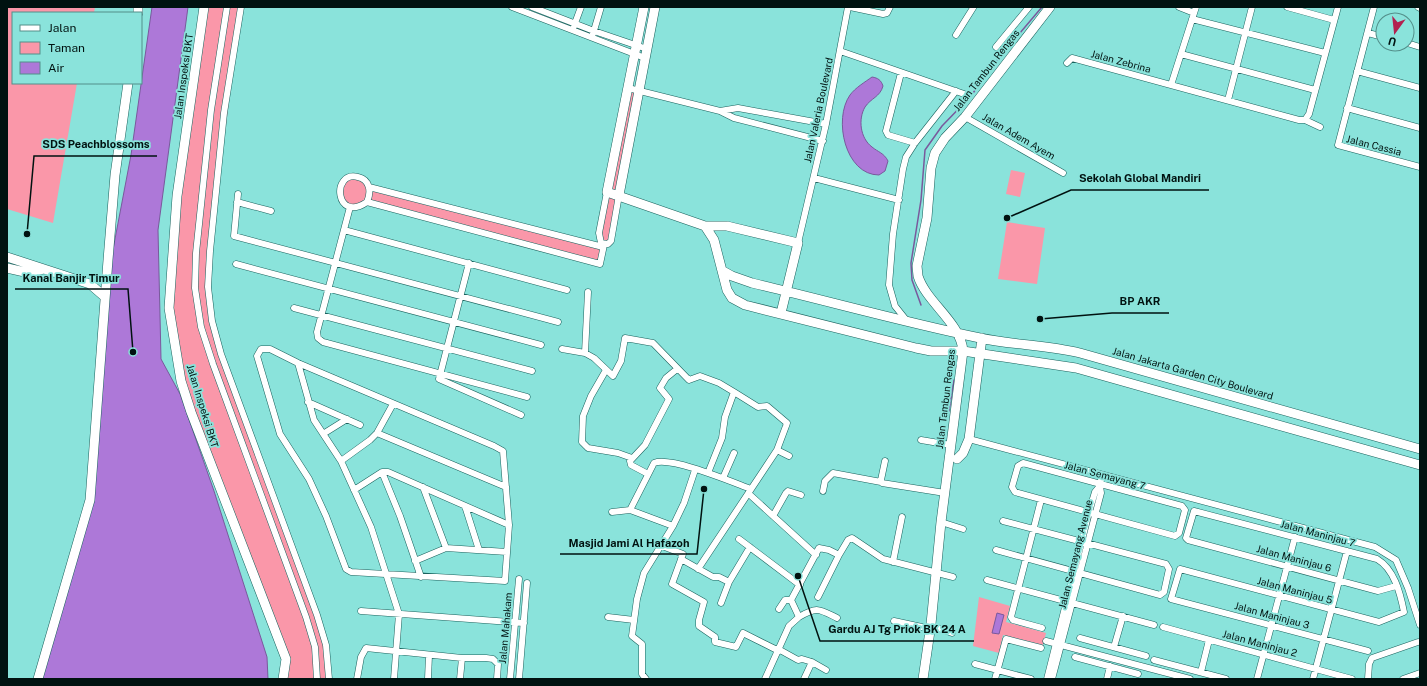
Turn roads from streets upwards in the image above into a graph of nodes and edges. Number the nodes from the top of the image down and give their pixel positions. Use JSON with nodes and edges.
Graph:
{"nodes":[{"id":1,"x":204,"y":7,"type":"edge"},
{"id":2,"x":227,"y":7,"type":"edge"},
{"id":3,"x":241,"y":7,"type":"edge"},
{"id":4,"x":512,"y":7,"type":"edge"},
{"id":5,"x":532,"y":7,"type":"edge"},
{"id":6,"x":581,"y":7,"type":"edge"},
{"id":7,"x":601,"y":7,"type":"edge"},
{"id":8,"x":644,"y":7,"type":"edge"},
{"id":9,"x":655,"y":7,"type":"edge"},
{"id":10,"x":849,"y":7,"type":"edge"},
{"id":11,"x":890,"y":7,"type":"edge"},
{"id":12,"x":972,"y":7,"type":"edge"},
{"id":13,"x":1029,"y":7,"type":"edge"},
{"id":14,"x":1050,"y":7,"type":"edge"},
{"id":15,"x":1179,"y":7,"type":"edge"},
{"id":16,"x":1252,"y":7,"type":"edge"},
{"id":17,"x":1287,"y":7,"type":"edge"},
{"id":18,"x":1338,"y":7,"type":"edge"},
{"id":19,"x":1374,"y":7,"type":"edge"},
{"id":20,"x":1195,"y":10,"type":"edge"},
{"id":21,"x":1192,"y":19,"type":"junction"},
{"id":22,"x":1334,"y":20,"type":"junction"},
{"id":23,"x":574,"y":27,"type":"junction"},
{"id":24,"x":1368,"y":33,"type":"junction"},
{"id":25,"x":593,"y":34,"type":"junction"},
{"id":26,"x":1245,"y":34,"type":"junction"},
{"id":27,"x":956,"y":35,"type":"dead end"},
{"id":28,"x":1375,"y":35,"type":"edge"},
{"id":29,"x":996,"y":47,"type":"dead end"},
{"id":30,"x":635,"y":50,"type":"junction"},
{"id":31,"x":840,"y":51,"type":"junction"},
{"id":32,"x":1325,"y":53,"type":"junction"},
{"id":33,"x":646,"y":54,"type":"junction"},
{"id":34,"x":1181,"y":54,"type":"junction"},
{"id":35,"x":1067,"y":63,"type":"dead end"},
{"id":36,"x":1236,"y":68,"type":"junction"},
{"id":37,"x":1357,"y":71,"type":"junction"},
{"id":38,"x":901,"y":73,"type":"junction"},
{"id":39,"x":128,"y":84,"type":"edge"},
{"id":40,"x":1171,"y":85,"type":"junction"},
{"id":41,"x":628,"y":88,"type":"junction"},
{"id":42,"x":1420,"y":88,"type":"edge"},
{"id":43,"x":639,"y":90,"type":"junction"},
{"id":44,"x":1314,"y":90,"type":"junction"},
{"id":45,"x":956,"y":92,"type":"junction"},
{"id":46,"x":967,"y":95,"type":"dead end"},
{"id":47,"x":1228,"y":100,"type":"junction"},
{"id":48,"x":1347,"y":108,"type":"junction"},
{"id":49,"x":720,"y":111,"type":"junction"},
{"id":50,"x":965,"y":117,"type":"junction"},
{"id":51,"x":1305,"y":120,"type":"junction"},
{"id":52,"x":826,"y":124,"type":"junction"},
{"id":53,"x":1320,"y":127,"type":"dead end"},
{"id":54,"x":1420,"y":128,"type":"edge"},
{"id":55,"x":823,"y":140,"type":"junction"},
{"id":56,"x":914,"y":143,"type":"junction"},
{"id":57,"x":1420,"y":167,"type":"edge"},
{"id":58,"x":1063,"y":173,"type":"dead end"},
{"id":59,"x":814,"y":178,"type":"junction"},
{"id":60,"x":370,"y":187,"type":"junction"},
{"id":61,"x":607,"y":192,"type":"junction"},
{"id":62,"x":238,"y":194,"type":"dead end"},
{"id":63,"x":619,"y":195,"type":"junction"},
{"id":64,"x":899,"y":200,"type":"junction"},
{"id":65,"x":237,"y":202,"type":"junction"},
{"id":66,"x":367,"y":202,"type":"junction"},
{"id":67,"x":350,"y":208,"type":"junction"},
{"id":68,"x":271,"y":211,"type":"dead end"},
{"id":69,"x":705,"y":226,"type":"junction"},
{"id":70,"x":344,"y":230,"type":"junction"},
{"id":71,"x":798,"y":243,"type":"junction"},
{"id":72,"x":604,"y":246,"type":"junction"},
{"id":73,"x":7,"y":257,"type":"edge"},
{"id":74,"x":24,"y":262,"type":"junction"},
{"id":75,"x":336,"y":263,"type":"junction"},
{"id":76,"x":469,"y":263,"type":"junction"},
{"id":77,"x":236,"y":264,"type":"dead end"},
{"id":78,"x":7,"y":268,"type":"edge"},
{"id":79,"x":44,"y":269,"type":"junction"},
{"id":80,"x":20,"y":271,"type":"junction"},
{"id":81,"x":723,"y":271,"type":"junction"},
{"id":82,"x":29,"y":273,"type":"junction"},
{"id":83,"x":106,"y":278,"type":"junction"},
{"id":84,"x":90,"y":284,"type":"junction"},
{"id":85,"x":329,"y":289,"type":"junction"},
{"id":86,"x":567,"y":290,"type":"dead end"},
{"id":87,"x":786,"y":291,"type":"junction"},
{"id":88,"x":588,"y":292,"type":"dead end"},
{"id":89,"x":460,"y":296,"type":"junction"},
{"id":90,"x":105,"y":297,"type":"junction"},
{"id":91,"x":294,"y":308,"type":"dead end"},
{"id":92,"x":781,"y":313,"type":"junction"},
{"id":93,"x":322,"y":315,"type":"junction"},
{"id":94,"x":454,"y":322,"type":"junction"},
{"id":95,"x":558,"y":322,"type":"dead end"},
{"id":96,"x":909,"y":323,"type":"junction"},
{"id":97,"x":956,"y":333,"type":"junction"},
{"id":98,"x":982,"y":338,"type":"junction"},
{"id":99,"x":541,"y":345,"type":"dead end"},
{"id":100,"x":447,"y":348,"type":"junction"},
{"id":101,"x":562,"y":349,"type":"dead end"},
{"id":102,"x":963,"y":351,"type":"junction"},
{"id":103,"x":585,"y":353,"type":"junction"},
{"id":104,"x":980,"y":354,"type":"junction"},
{"id":105,"x":298,"y":363,"type":"junction"},
{"id":106,"x":677,"y":368,"type":"junction"},
{"id":107,"x":606,"y":370,"type":"junction"},
{"id":108,"x":532,"y":371,"type":"dead end"},
{"id":109,"x":441,"y":374,"type":"junction"},
{"id":110,"x":734,"y":392,"type":"junction"},
{"id":111,"x":527,"y":397,"type":"dead end"},
{"id":112,"x":308,"y":402,"type":"junction"},
{"id":113,"x":393,"y":404,"type":"junction"},
{"id":114,"x":521,"y":415,"type":"dead end"},
{"id":115,"x":348,"y":419,"type":"junction"},
{"id":116,"x":360,"y":425,"type":"dead end"},
{"id":117,"x":377,"y":433,"type":"junction"},
{"id":118,"x":323,"y":434,"type":"junction"},
{"id":119,"x":969,"y":439,"type":"junction"},
{"id":120,"x":920,"y":440,"type":"dead end"},
{"id":121,"x":951,"y":445,"type":"junction"},
{"id":122,"x":1420,"y":449,"type":"edge"},
{"id":123,"x":777,"y":450,"type":"junction"},
{"id":124,"x":734,"y":453,"type":"dead end"},
{"id":125,"x":789,"y":456,"type":"dead end"},
{"id":126,"x":632,"y":458,"type":"junction"},
{"id":127,"x":957,"y":459,"type":"dead end"},
{"id":128,"x":341,"y":461,"type":"junction"},
{"id":129,"x":885,"y":461,"type":"dead end"},
{"id":130,"x":1420,"y":465,"type":"edge"},
{"id":131,"x":695,"y":470,"type":"junction"},
{"id":132,"x":382,"y":472,"type":"junction"},
{"id":133,"x":708,"y":473,"type":"junction"},
{"id":134,"x":648,"y":474,"type":"junction"},
{"id":135,"x":1103,"y":475,"type":"junction"},
{"id":136,"x":723,"y":478,"type":"junction"},
{"id":137,"x":881,"y":482,"type":"junction"},
{"id":138,"x":1100,"y":485,"type":"junction"},
{"id":139,"x":423,"y":487,"type":"junction"},
{"id":140,"x":506,"y":487,"type":"junction"},
{"id":141,"x":354,"y":490,"type":"junction"},
{"id":142,"x":750,"y":491,"type":"junction"},
{"id":143,"x":823,"y":491,"type":"dead end"},
{"id":144,"x":943,"y":493,"type":"junction"},
{"id":145,"x":801,"y":495,"type":"dead end"},
{"id":146,"x":1041,"y":500,"type":"junction"},
{"id":147,"x":465,"y":506,"type":"junction"},
{"id":148,"x":630,"y":510,"type":"junction"},
{"id":149,"x":612,"y":512,"type":"dead end"},
{"id":150,"x":1092,"y":513,"type":"junction"},
{"id":151,"x":774,"y":516,"type":"junction"},
{"id":152,"x":902,"y":517,"type":"dead end"},
{"id":153,"x":1003,"y":521,"type":"dead end"},
{"id":154,"x":941,"y":522,"type":"junction"},
{"id":155,"x":509,"y":525,"type":"junction"},
{"id":156,"x":673,"y":526,"type":"junction"},
{"id":157,"x":963,"y":529,"type":"dead end"},
{"id":158,"x":1034,"y":529,"type":"junction"},
{"id":159,"x":1297,"y":538,"type":"junction"},
{"id":160,"x":739,"y":539,"type":"dead end"},
{"id":161,"x":1187,"y":539,"type":"joint"},
{"id":162,"x":1081,"y":541,"type":"junction"},
{"id":163,"x":1088,"y":543,"type":"junction"},
{"id":164,"x":662,"y":546,"type":"junction"},
{"id":165,"x":750,"y":547,"type":"junction"},
{"id":166,"x":446,"y":548,"type":"junction"},
{"id":167,"x":479,"y":550,"type":"junction"},
{"id":168,"x":996,"y":550,"type":"dead end"},
{"id":169,"x":1347,"y":551,"type":"junction"},
{"id":170,"x":507,"y":552,"type":"junction"},
{"id":171,"x":816,"y":554,"type":"junction"},
{"id":172,"x":839,"y":555,"type":"junction"},
{"id":173,"x":1026,"y":558,"type":"junction"},
{"id":174,"x":681,"y":560,"type":"junction"},
{"id":175,"x":415,"y":561,"type":"junction"},
{"id":176,"x":893,"y":562,"type":"junction"},
{"id":177,"x":1289,"y":567,"type":"junction"},
{"id":178,"x":698,"y":568,"type":"junction"},
{"id":179,"x":934,"y":572,"type":"junction"},
{"id":180,"x":1078,"y":572,"type":"junction"},
{"id":181,"x":386,"y":574,"type":"junction"},
{"id":182,"x":953,"y":576,"type":"dead end"},
{"id":183,"x":420,"y":577,"type":"junction"},
{"id":184,"x":519,"y":579,"type":"dead end"},
{"id":185,"x":988,"y":580,"type":"dead end"},
{"id":186,"x":1339,"y":581,"type":"junction"},
{"id":187,"x":729,"y":582,"type":"junction"},
{"id":188,"x":527,"y":583,"type":"dead end"},
{"id":189,"x":800,"y":585,"type":"junction"},
{"id":190,"x":1396,"y":586,"type":"junction"},
{"id":191,"x":1018,"y":588,"type":"junction"},
{"id":192,"x":818,"y":597,"type":"dead end"},
{"id":193,"x":1281,"y":597,"type":"junction"},
{"id":194,"x":1171,"y":599,"type":"joint"},
{"id":195,"x":791,"y":600,"type":"junction"},
{"id":196,"x":1070,"y":601,"type":"junction"},
{"id":197,"x":721,"y":603,"type":"dead end"},
{"id":198,"x":779,"y":609,"type":"dead end"},
{"id":199,"x":1332,"y":610,"type":"junction"},
{"id":200,"x":361,"y":611,"type":"dead end"},
{"id":201,"x":1404,"y":612,"type":"joint"},
{"id":202,"x":399,"y":614,"type":"junction"},
{"id":203,"x":799,"y":616,"type":"junction"},
{"id":204,"x":1123,"y":616,"type":"junction"},
{"id":205,"x":608,"y":617,"type":"dead end"},
{"id":206,"x":837,"y":618,"type":"dead end"},
{"id":207,"x":634,"y":620,"type":"junction"},
{"id":208,"x":894,"y":621,"type":"dead end"},
{"id":209,"x":515,"y":622,"type":"junction"},
{"id":210,"x":524,"y":623,"type":"junction"},
{"id":211,"x":1154,"y":624,"type":"dead end"},
{"id":212,"x":1420,"y":625,"type":"edge"},
{"id":213,"x":1273,"y":626,"type":"junction"},
{"id":214,"x":1163,"y":627,"type":"dead end"},
{"id":215,"x":1042,"y":628,"type":"dead end"},
{"id":216,"x":928,"y":629,"type":"junction"},
{"id":217,"x":952,"y":633,"type":"dead end"},
{"id":218,"x":1080,"y":638,"type":"dead end"},
{"id":219,"x":1209,"y":640,"type":"junction"},
{"id":220,"x":1324,"y":640,"type":"junction"},
{"id":221,"x":1046,"y":641,"type":"dead end"},
{"id":222,"x":1418,"y":642,"type":"dead end"},
{"id":223,"x":1059,"y":644,"type":"junction"},
{"id":224,"x":1114,"y":647,"type":"junction"},
{"id":225,"x":1041,"y":648,"type":"dead end"},
{"id":226,"x":779,"y":650,"type":"junction"},
{"id":227,"x":1368,"y":651,"type":"dead end"},
{"id":228,"x":396,"y":652,"type":"junction"},
{"id":229,"x":429,"y":655,"type":"junction"},
{"id":230,"x":1266,"y":655,"type":"junction"},
{"id":231,"x":1146,"y":656,"type":"dead end"},
{"id":232,"x":1076,"y":657,"type":"dead end"},
{"id":233,"x":462,"y":658,"type":"junction"},
{"id":234,"x":1154,"y":660,"type":"dead end"},
{"id":235,"x":812,"y":662,"type":"junction"},
{"id":236,"x":975,"y":664,"type":"dead end"},
{"id":237,"x":1110,"y":666,"type":"junction"},
{"id":238,"x":1316,"y":669,"type":"junction"},
{"id":239,"x":826,"y":670,"type":"dead end"},
{"id":240,"x":997,"y":670,"type":"junction"},
{"id":241,"x":1201,"y":672,"type":"junction"},
{"id":242,"x":1420,"y":673,"type":"edge"},
{"id":243,"x":1138,"y":674,"type":"dead end"},
{"id":244,"x":38,"y":679,"type":"edge"},
{"id":245,"x":283,"y":679,"type":"edge"},
{"id":246,"x":317,"y":679,"type":"edge"},
{"id":247,"x":329,"y":679,"type":"edge"},
{"id":248,"x":357,"y":679,"type":"edge"},
{"id":249,"x":394,"y":679,"type":"edge"},
{"id":250,"x":428,"y":679,"type":"edge"},
{"id":251,"x":460,"y":679,"type":"edge"},
{"id":252,"x":497,"y":679,"type":"edge"},
{"id":253,"x":510,"y":679,"type":"edge"},
{"id":254,"x":519,"y":679,"type":"edge"},
{"id":255,"x":646,"y":679,"type":"edge"},
{"id":256,"x":765,"y":679,"type":"edge"},
{"id":257,"x":804,"y":679,"type":"edge"},
{"id":258,"x":923,"y":679,"type":"edge"},
{"id":259,"x":995,"y":679,"type":"edge"},
{"id":260,"x":1031,"y":679,"type":"edge"},
{"id":261,"x":1046,"y":679,"type":"edge"},
{"id":262,"x":1052,"y":679,"type":"edge"},
{"id":263,"x":1107,"y":679,"type":"edge"},
{"id":264,"x":1190,"y":679,"type":"edge"},
{"id":265,"x":1226,"y":679,"type":"edge"},
{"id":266,"x":1257,"y":679,"type":"edge"},
{"id":267,"x":1261,"y":679,"type":"edge"},
{"id":268,"x":1313,"y":679,"type":"edge"},
{"id":269,"x":1352,"y":679,"type":"edge"},
{"id":270,"x":1368,"y":679,"type":"edge"},
{"id":271,"x":1403,"y":679,"type":"edge"}],
"edges":[{"from":1,"to":245,"type":"street","name":"Jalan Inspeksi BKT"},
{"from":2,"to":246,"type":"street"},
{"from":3,"to":247,"type":"street"},
{"from":4,"to":23,"type":"street"},
{"from":5,"to":23,"type":"street"},
{"from":6,"to":23,"type":"street"},
{"from":7,"to":25,"type":"street"},
{"from":8,"to":30,"type":"street"},
{"from":9,"to":33,"type":"street"},
{"from":10,"to":11,"type":"street"},
{"from":10,"to":31,"type":"street","name":"Jalan Valeria Boulevard"},
{"from":12,"to":27,"type":"street"},
{"from":13,"to":29,"type":"street"},
{"from":14,"to":50,"type":"street","name":"Jalan Tambun Rengas"},
{"from":15,"to":20,"type":"street"},
{"from":16,"to":26,"type":"street"},
{"from":17,"to":22,"type":"street"},
{"from":18,"to":22,"type":"street"},
{"from":19,"to":24,"type":"street","name":"Jalan Cassia"},
{"from":20,"to":21,"type":"street"},
{"from":21,"to":26,"type":"street"},
{"from":21,"to":34,"type":"street"},
{"from":22,"to":32,"type":"street"},
{"from":23,"to":25,"type":"street"},
{"from":24,"to":28,"type":"street"},
{"from":24,"to":37,"type":"street","name":"Jalan Cassia"},
{"from":25,"to":30,"type":"street"},
{"from":26,"to":32,"type":"street"},
{"from":26,"to":36,"type":"street"},
{"from":30,"to":33,"type":"street"},
{"from":30,"to":33,"type":"street"},
{"from":30,"to":41,"type":"street"},
{"from":31,"to":38,"type":"street"},
{"from":31,"to":52,"type":"street","name":"Jalan Valeria Boulevard"},
{"from":32,"to":44,"type":"street"},
{"from":33,"to":43,"type":"street"},
{"from":34,"to":36,"type":"street"},
{"from":34,"to":40,"type":"street"},
{"from":35,"to":40,"type":"street","name":"Jalan Zebrina"},
{"from":36,"to":44,"type":"street"},
{"from":36,"to":47,"type":"street"},
{"from":37,"to":42,"type":"street"},
{"from":37,"to":48,"type":"street","name":"Jalan Cassia"},
{"from":38,"to":45,"type":"street"},
{"from":38,"to":56,"type":"street"},
{"from":39,"to":83,"type":"street"},
{"from":40,"to":47,"type":"street","name":"Jalan Zebrina"},
{"from":41,"to":43,"type":"street"},
{"from":41,"to":61,"type":"street"},
{"from":43,"to":49,"type":"street"},
{"from":43,"to":63,"type":"street"},
{"from":44,"to":51,"type":"street"},
{"from":45,"to":46,"type":"street"},
{"from":45,"to":56,"type":"street"},
{"from":47,"to":51,"type":"street","name":"Jalan Zebrina"},
{"from":48,"to":54,"type":"street"},
{"from":48,"to":57,"type":"street","name":"Jalan Cassia"},
{"from":49,"to":52,"type":"street"},
{"from":49,"to":55,"type":"street"},
{"from":50,"to":58,"type":"street","name":"Jalan Adem Ayem"},
{"from":50,"to":97,"type":"street","name":"Jalan Tambun Rengas"},
{"from":51,"to":53,"type":"street","name":"Jalan Zebrina"},
{"from":52,"to":55,"type":"street","name":"Jalan Valeria Boulevard"},
{"from":55,"to":59,"type":"street","name":"Jalan Valeria Boulevard"},
{"from":56,"to":64,"type":"street"},
{"from":59,"to":64,"type":"street","name":"Jalan Valeria Boulevard"},
{"from":59,"to":71,"type":"street"},
{"from":60,"to":66,"type":"street"},
{"from":60,"to":67,"type":"street"},
{"from":60,"to":72,"type":"street"},
{"from":61,"to":63,"type":"street"},
{"from":61,"to":72,"type":"street"},
{"from":62,"to":65,"type":"street"},
{"from":63,"to":69,"type":"street"},
{"from":63,"to":72,"type":"street"},
{"from":64,"to":96,"type":"street"},
{"from":65,"to":68,"type":"street"},
{"from":65,"to":75,"type":"street"},
{"from":66,"to":67,"type":"street"},
{"from":66,"to":72,"type":"street"},
{"from":67,"to":70,"type":"street"},
{"from":69,"to":71,"type":"street"},
{"from":69,"to":81,"type":"street"},
{"from":70,"to":75,"type":"street"},
{"from":70,"to":76,"type":"street"},
{"from":71,"to":87,"type":"street"},
{"from":73,"to":74,"type":"street"},
{"from":74,"to":79,"type":"street"},
{"from":74,"to":80,"type":"street"},
{"from":74,"to":82,"type":"street"},
{"from":75,"to":85,"type":"street"},
{"from":75,"to":89,"type":"street"},
{"from":76,"to":86,"type":"street"},
{"from":76,"to":89,"type":"street"},
{"from":77,"to":85,"type":"street"},
{"from":78,"to":80,"type":"street"},
{"from":79,"to":82,"type":"street"},
{"from":79,"to":84,"type":"street"},
{"from":80,"to":82,"type":"street"},
{"from":81,"to":87,"type":"street","name":"Jalan Jakarta Garden City Boulevard"},
{"from":81,"to":92,"type":"street"},
{"from":83,"to":84,"type":"street"},
{"from":83,"to":90,"type":"street"},
{"from":84,"to":90,"type":"street"},
{"from":85,"to":93,"type":"street"},
{"from":85,"to":94,"type":"street"},
{"from":87,"to":92,"type":"street"},
{"from":87,"to":96,"type":"street","name":"Jalan Jakarta Garden City Boulevard"},
{"from":88,"to":103,"type":"street"},
{"from":89,"to":94,"type":"street"},
{"from":89,"to":95,"type":"street"},
{"from":90,"to":244,"type":"street"},
{"from":91,"to":93,"type":"street"},
{"from":92,"to":102,"type":"street"},
{"from":93,"to":100,"type":"street"},
{"from":93,"to":109,"type":"street"},
{"from":94,"to":99,"type":"street"},
{"from":94,"to":100,"type":"street"},
{"from":96,"to":97,"type":"street","name":"Jalan Jakarta Garden City Boulevard"},
{"from":97,"to":98,"type":"street","name":"Jalan Jakarta Garden City Boulevard"},
{"from":97,"to":102,"type":"street","name":"Jalan Tambun Rengas"},
{"from":98,"to":104,"type":"street"},
{"from":98,"to":122,"type":"street","name":"Jalan Jakarta Garden City Boulevard"},
{"from":100,"to":108,"type":"street"},
{"from":100,"to":109,"type":"street"},
{"from":101,"to":103,"type":"street"},
{"from":102,"to":104,"type":"street"},
{"from":102,"to":121,"type":"street","name":"Jalan Tambun Rengas"},
{"from":103,"to":107,"type":"street"},
{"from":104,"to":119,"type":"street"},
{"from":104,"to":130,"type":"street"},
{"from":105,"to":112,"type":"street"},
{"from":105,"to":113,"type":"street"},
{"from":105,"to":181,"type":"street"},
{"from":106,"to":107,"type":"street"},
{"from":106,"to":110,"type":"street"},
{"from":106,"to":126,"type":"street"},
{"from":107,"to":126,"type":"street"},
{"from":109,"to":111,"type":"street"},
{"from":109,"to":114,"type":"street"},
{"from":110,"to":123,"type":"street"},
{"from":110,"to":133,"type":"street"},
{"from":112,"to":115,"type":"street"},
{"from":112,"to":118,"type":"street"},
{"from":113,"to":117,"type":"street"},
{"from":113,"to":140,"type":"street"},
{"from":115,"to":116,"type":"street"},
{"from":115,"to":118,"type":"street"},
{"from":117,"to":128,"type":"street"},
{"from":117,"to":140,"type":"street"},
{"from":118,"to":128,"type":"street"},
{"from":119,"to":127,"type":"street"},
{"from":119,"to":135,"type":"street"},
{"from":120,"to":121,"type":"street"},
{"from":121,"to":144,"type":"street","name":"Jalan Tambun Rengas"},
{"from":123,"to":125,"type":"street"},
{"from":123,"to":142,"type":"street"},
{"from":124,"to":136,"type":"street"},
{"from":126,"to":134,"type":"street"},
{"from":128,"to":141,"type":"street"},
{"from":129,"to":137,"type":"street"},
{"from":131,"to":133,"type":"street"},
{"from":131,"to":134,"type":"street"},
{"from":131,"to":156,"type":"street"},
{"from":132,"to":139,"type":"street"},
{"from":132,"to":141,"type":"street"},
{"from":132,"to":175,"type":"street"},
{"from":133,"to":136,"type":"street"},
{"from":134,"to":148,"type":"street"},
{"from":135,"to":138,"type":"street","name":"Jalan Semayang Avenue"},
{"from":135,"to":212,"type":"street"},
{"from":136,"to":142,"type":"street"},
{"from":137,"to":143,"type":"street"},
{"from":137,"to":144,"type":"street"},
{"from":138,"to":146,"type":"street","name":"Jalan Semayang 7"},
{"from":138,"to":150,"type":"street","name":"Jalan Semayang Avenue"},
{"from":138,"to":150,"type":"street","name":"Jalan Semayang 7"},
{"from":139,"to":147,"type":"street"},
{"from":139,"to":166,"type":"street"},
{"from":140,"to":155,"type":"street"},
{"from":141,"to":181,"type":"street"},
{"from":142,"to":151,"type":"street"},
{"from":142,"to":178,"type":"street"},
{"from":144,"to":154,"type":"street","name":"Jalan Tambun Rengas"},
{"from":145,"to":151,"type":"street"},
{"from":146,"to":150,"type":"street"},
{"from":146,"to":158,"type":"street"},
{"from":147,"to":155,"type":"street"},
{"from":147,"to":167,"type":"street"},
{"from":148,"to":149,"type":"street"},
{"from":148,"to":156,"type":"street"},
{"from":150,"to":162,"type":"street","name":"Jalan Semayang Avenue"},
{"from":150,"to":163,"type":"street","name":"Jalan Semayang Avenue"},
{"from":151,"to":171,"type":"street"},
{"from":152,"to":176,"type":"street"},
{"from":153,"to":158,"type":"street"},
{"from":154,"to":157,"type":"street"},
{"from":154,"to":179,"type":"street","name":"Jalan Tambun Rengas"},
{"from":155,"to":170,"type":"street"},
{"from":156,"to":164,"type":"street"},
{"from":158,"to":162,"type":"street"},
{"from":158,"to":173,"type":"street"},
{"from":159,"to":161,"type":"street","name":"Jalan Maninjau 7"},
{"from":159,"to":169,"type":"street","name":"Jalan Maninjau 7"},
{"from":159,"to":177,"type":"street"},
{"from":160,"to":165,"type":"street"},
{"from":161,"to":177,"type":"street","name":"Jalan Maninjau 6"},
{"from":162,"to":163,"type":"street"},
{"from":162,"to":180,"type":"street","name":"Jalan Semayang Avenue"},
{"from":163,"to":180,"type":"street","name":"Jalan Semayang Avenue"},
{"from":163,"to":180,"type":"street"},
{"from":164,"to":174,"type":"street"},
{"from":164,"to":207,"type":"street"},
{"from":165,"to":187,"type":"street"},
{"from":165,"to":189,"type":"street"},
{"from":166,"to":167,"type":"street"},
{"from":166,"to":175,"type":"street"},
{"from":167,"to":170,"type":"street"},
{"from":168,"to":173,"type":"street"},
{"from":169,"to":186,"type":"street"},
{"from":169,"to":190,"type":"street","name":"Jalan Maninjau 7"},
{"from":170,"to":183,"type":"street"},
{"from":171,"to":172,"type":"street"},
{"from":171,"to":189,"type":"street"},
{"from":172,"to":176,"type":"street"},
{"from":172,"to":192,"type":"street"},
{"from":173,"to":180,"type":"street"},
{"from":173,"to":191,"type":"street"},
{"from":174,"to":178,"type":"street"},
{"from":174,"to":226,"type":"street"},
{"from":175,"to":183,"type":"street"},
{"from":176,"to":179,"type":"street"},
{"from":177,"to":186,"type":"street","name":"Jalan Maninjau 6"},
{"from":177,"to":193,"type":"street"},
{"from":178,"to":187,"type":"street"},
{"from":179,"to":182,"type":"street"},
{"from":179,"to":216,"type":"street","name":"Jalan Tambun Rengas"},
{"from":180,"to":196,"type":"street","name":"Jalan Semayang Avenue"},
{"from":181,"to":183,"type":"street"},
{"from":181,"to":202,"type":"street"},
{"from":184,"to":209,"type":"street","name":"Jalan Mahakam"},
{"from":185,"to":191,"type":"street"},
{"from":186,"to":190,"type":"street","name":"Jalan Maninjau 6"},
{"from":186,"to":199,"type":"street"},
{"from":187,"to":197,"type":"street"},
{"from":188,"to":210,"type":"street","name":"Jalan Mahakam"},
{"from":189,"to":195,"type":"street"},
{"from":190,"to":201,"type":"street","name":"Jalan Maninjau 7"},
{"from":191,"to":196,"type":"street"},
{"from":191,"to":215,"type":"street"},
{"from":193,"to":194,"type":"street","name":"Jalan Maninjau 5"},
{"from":193,"to":199,"type":"street","name":"Jalan Maninjau 5"},
{"from":193,"to":213,"type":"street"},
{"from":194,"to":213,"type":"street","name":"Jalan Maninjau 3"},
{"from":195,"to":198,"type":"street"},
{"from":195,"to":203,"type":"street"},
{"from":196,"to":204,"type":"street"},
{"from":196,"to":223,"type":"street","name":"Jalan Semayang Avenue"},
{"from":199,"to":201,"type":"street","name":"Jalan Maninjau 5"},
{"from":199,"to":220,"type":"street"},
{"from":200,"to":202,"type":"street"},
{"from":202,"to":209,"type":"street"},
{"from":202,"to":228,"type":"street"},
{"from":203,"to":206,"type":"street"},
{"from":203,"to":226,"type":"street"},
{"from":204,"to":211,"type":"street"},
{"from":204,"to":224,"type":"street"},
{"from":205,"to":207,"type":"street"},
{"from":207,"to":255,"type":"street"},
{"from":208,"to":216,"type":"street"},
{"from":209,"to":210,"type":"street"},
{"from":209,"to":253,"type":"street","name":"Jalan Mahakam"},
{"from":210,"to":254,"type":"street","name":"Jalan Mahakam"},
{"from":213,"to":220,"type":"street","name":"Jalan Maninjau 3"},
{"from":213,"to":230,"type":"street"},
{"from":214,"to":219,"type":"street","name":"Jalan Maninjau 2"},
{"from":216,"to":217,"type":"street"},
{"from":216,"to":258,"type":"street","name":"Jalan Tambun Rengas"},
{"from":218,"to":224,"type":"street"},
{"from":219,"to":230,"type":"street","name":"Jalan Maninjau 2"},
{"from":219,"to":241,"type":"street"},
{"from":220,"to":227,"type":"street","name":"Jalan Maninjau 3"},
{"from":220,"to":238,"type":"street"},
{"from":221,"to":223,"type":"street"},
{"from":222,"to":270,"type":"street"},
{"from":223,"to":261,"type":"street"},
{"from":223,"to":262,"type":"street"},
{"from":223,"to":264,"type":"street"},
{"from":224,"to":231,"type":"street"},
{"from":225,"to":240,"type":"street"},
{"from":226,"to":235,"type":"street"},
{"from":226,"to":256,"type":"street"},
{"from":228,"to":229,"type":"street"},
{"from":228,"to":248,"type":"street"},
{"from":228,"to":249,"type":"street"},
{"from":229,"to":233,"type":"street"},
{"from":229,"to":250,"type":"street"},
{"from":230,"to":238,"type":"street","name":"Jalan Maninjau 2"},
{"from":230,"to":266,"type":"street"},
{"from":230,"to":267,"type":"street"},
{"from":232,"to":237,"type":"street"},
{"from":233,"to":251,"type":"street"},
{"from":233,"to":252,"type":"street"},
{"from":234,"to":241,"type":"street"},
{"from":235,"to":239,"type":"street"},
{"from":235,"to":257,"type":"street"},
{"from":236,"to":240,"type":"street"},
{"from":237,"to":243,"type":"street"},
{"from":237,"to":263,"type":"street"},
{"from":238,"to":268,"type":"street"},
{"from":238,"to":269,"type":"street","name":"Jalan Maninjau 2"},
{"from":240,"to":259,"type":"street"},
{"from":240,"to":260,"type":"street"},
{"from":241,"to":265,"type":"street"},
{"from":242,"to":271,"type":"street"}]}
